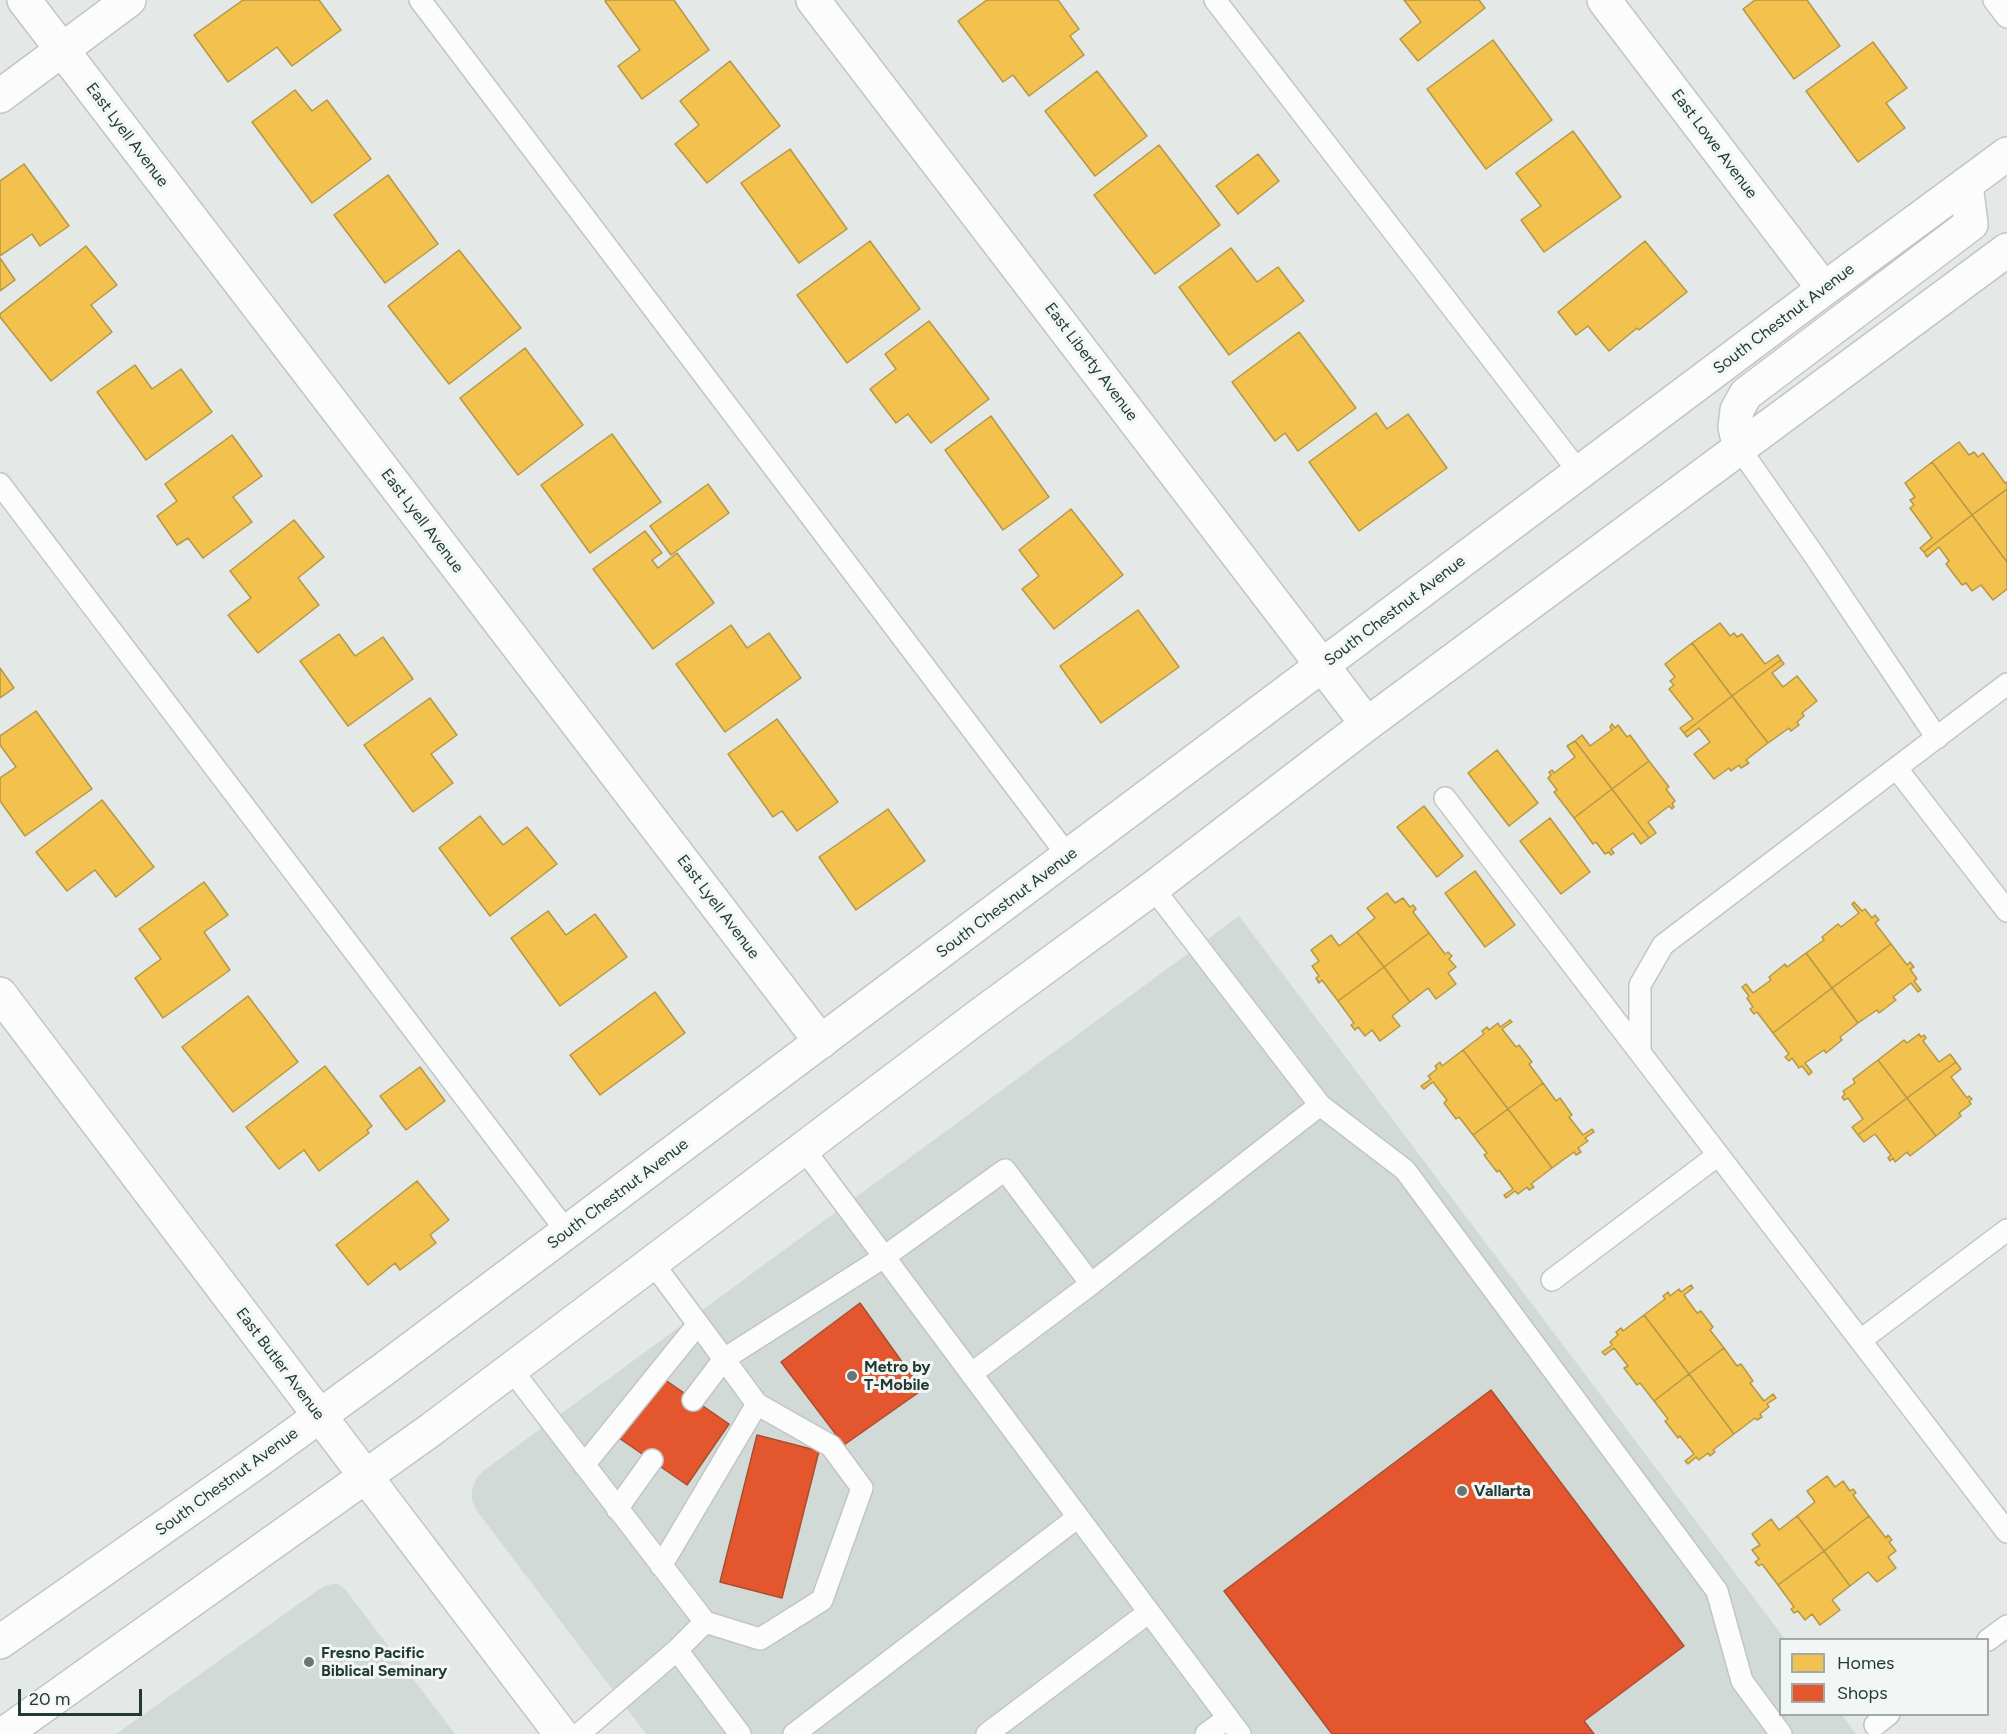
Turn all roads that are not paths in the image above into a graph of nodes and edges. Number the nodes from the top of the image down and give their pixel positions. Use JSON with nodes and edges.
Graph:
{"nodes":[{"id":1,"x":24,"y":0,"type":"edge"},
{"id":2,"x":129,"y":0,"type":"edge"},
{"id":3,"x":420,"y":0,"type":"edge"},
{"id":4,"x":813,"y":0,"type":"edge"},
{"id":5,"x":1215,"y":0,"type":"edge"},
{"id":6,"x":1604,"y":0,"type":"edge"},
{"id":7,"x":1994,"y":0,"type":"edge"},
{"id":8,"x":2007,"y":17,"type":"edge"},
{"id":9,"x":62,"y":50,"type":"junction"},
{"id":10,"x":0,"y":96,"type":"edge"},
{"id":11,"x":2007,"y":154,"type":"edge"},
{"id":12,"x":1966,"y":184,"type":"junction"},
{"id":13,"x":2007,"y":250,"type":"edge"},
{"id":14,"x":1824,"y":289,"type":"junction"},
{"id":15,"x":1740,"y":449,"type":"junction"},
{"id":16,"x":1579,"y":472,"type":"junction"},
{"id":17,"x":0,"y":484,"type":"edge"},
{"id":18,"x":1323,"y":665,"type":"junction"},
{"id":19,"x":2007,"y":684,"type":"edge"},
{"id":20,"x":1367,"y":724,"type":"junction"},
{"id":21,"x":1936,"y":738,"type":"junction"},
{"id":22,"x":1897,"y":769,"type":"junction"},
{"id":23,"x":1445,"y":798,"type":"dead end"},
{"id":24,"x":1068,"y":856,"type":"junction"},
{"id":25,"x":1153,"y":888,"type":"junction"},
{"id":26,"x":2007,"y":911,"type":"edge"},
{"id":27,"x":0,"y":994,"type":"edge"},
{"id":28,"x":821,"y":1042,"type":"junction"},
{"id":29,"x":1640,"y":1052,"type":"junction"},
{"id":30,"x":1320,"y":1106,"type":"junction"},
{"id":31,"x":803,"y":1148,"type":"junction"},
{"id":32,"x":1718,"y":1155,"type":"junction"},
{"id":33,"x":2007,"y":1230,"type":"edge"},
{"id":34,"x":567,"y":1232,"type":"junction"},
{"id":35,"x":884,"y":1257,"type":"junction"},
{"id":36,"x":652,"y":1262,"type":"junction"},
{"id":37,"x":1552,"y":1280,"type":"dead end"},
{"id":38,"x":1091,"y":1284,"type":"junction"},
{"id":39,"x":698,"y":1324,"type":"junction"},
{"id":40,"x":1861,"y":1340,"type":"junction"},
{"id":41,"x":724,"y":1359,"type":"junction"},
{"id":42,"x":511,"y":1369,"type":"junction"},
{"id":43,"x":971,"y":1374,"type":"junction"},
{"id":44,"x":693,"y":1400,"type":"dead end"},
{"id":45,"x":758,"y":1404,"type":"junction"},
{"id":46,"x":319,"y":1416,"type":"junction"},
{"id":47,"x":652,"y":1460,"type":"dead end"},
{"id":48,"x":584,"y":1465,"type":"junction"},
{"id":49,"x":365,"y":1476,"type":"junction"},
{"id":50,"x":617,"y":1509,"type":"junction"},
{"id":51,"x":1078,"y":1517,"type":"junction"},
{"id":52,"x":2007,"y":1532,"type":"edge"},
{"id":53,"x":661,"y":1566,"type":"junction"},
{"id":54,"x":1149,"y":1612,"type":"junction"},
{"id":55,"x":705,"y":1622,"type":"junction"},
{"id":56,"x":2007,"y":1626,"type":"edge"},
{"id":57,"x":1989,"y":1639,"type":"edge"},
{"id":58,"x":0,"y":1642,"type":"edge"},
{"id":59,"x":677,"y":1650,"type":"junction"},
{"id":60,"x":1234,"y":1726,"type":"edge"},
{"id":61,"x":798,"y":1733,"type":"edge"},
{"id":62,"x":4,"y":1734,"type":"edge"},
{"id":63,"x":561,"y":1734,"type":"edge"},
{"id":64,"x":579,"y":1734,"type":"edge"},
{"id":65,"x":740,"y":1734,"type":"edge"},
{"id":66,"x":987,"y":1734,"type":"edge"},
{"id":67,"x":1206,"y":1734,"type":"edge"},
{"id":68,"x":1781,"y":1734,"type":"edge"}],
"edges":[{"from":1,"to":9,"type":"main road","name":"East Lyell Avenue"},
{"from":2,"to":9,"type":"main road"},
{"from":3,"to":24,"type":"lane"},
{"from":4,"to":18,"type":"main road","name":"East Liberty Avenue"},
{"from":5,"to":16,"type":"lane"},
{"from":6,"to":14,"type":"main road","name":"East Lowe Avenue"},
{"from":7,"to":8,"type":"lane"},
{"from":9,"to":10,"type":"main road"},
{"from":9,"to":28,"type":"main road","name":"East Lyell Avenue"},
{"from":11,"to":12,"type":"main road","name":"South Chestnut Avenue"},
{"from":12,"to":14,"type":"main road","name":"South Chestnut Avenue"},
{"from":12,"to":15,"type":"main road"},
{"from":13,"to":15,"type":"main road"},
{"from":14,"to":16,"type":"main road","name":"South Chestnut Avenue"},
{"from":15,"to":20,"type":"main road"},
{"from":15,"to":21,"type":"lane"},
{"from":16,"to":18,"type":"main road","name":"South Chestnut Avenue"},
{"from":17,"to":34,"type":"lane"},
{"from":18,"to":20,"type":"main road","name":"East Liberty Avenue"},
{"from":18,"to":24,"type":"main road","name":"South Chestnut Avenue"},
{"from":19,"to":21,"type":"lane"},
{"from":20,"to":25,"type":"main road"},
{"from":21,"to":22,"type":"lane"},
{"from":22,"to":26,"type":"lane"},
{"from":22,"to":29,"type":"lane"},
{"from":23,"to":29,"type":"lane"},
{"from":24,"to":28,"type":"main road","name":"South Chestnut Avenue"},
{"from":25,"to":30,"type":"lane"},
{"from":25,"to":31,"type":"main road"},
{"from":27,"to":46,"type":"main road","name":"East Butler Avenue"},
{"from":28,"to":34,"type":"main road","name":"South Chestnut Avenue"},
{"from":29,"to":32,"type":"lane"},
{"from":30,"to":38,"type":"lane"},
{"from":30,"to":68,"type":"lane"},
{"from":31,"to":35,"type":"lane"},
{"from":31,"to":36,"type":"main road"},
{"from":32,"to":37,"type":"lane"},
{"from":32,"to":40,"type":"lane"},
{"from":33,"to":40,"type":"lane"},
{"from":34,"to":46,"type":"main road","name":"South Chestnut Avenue"},
{"from":35,"to":38,"type":"lane"},
{"from":35,"to":41,"type":"lane"},
{"from":35,"to":43,"type":"lane"},
{"from":36,"to":39,"type":"lane"},
{"from":36,"to":42,"type":"main road"},
{"from":38,"to":43,"type":"lane"},
{"from":39,"to":41,"type":"lane"},
{"from":39,"to":48,"type":"lane"},
{"from":40,"to":52,"type":"lane"},
{"from":41,"to":44,"type":"lane"},
{"from":41,"to":45,"type":"lane"},
{"from":42,"to":48,"type":"lane"},
{"from":42,"to":49,"type":"main road"},
{"from":43,"to":51,"type":"lane"},
{"from":45,"to":53,"type":"lane"},
{"from":45,"to":55,"type":"lane"},
{"from":46,"to":49,"type":"main road","name":"East Butler Avenue"},
{"from":46,"to":58,"type":"main road","name":"South Chestnut Avenue"},
{"from":47,"to":50,"type":"lane"},
{"from":48,"to":50,"type":"lane"},
{"from":49,"to":62,"type":"main road"},
{"from":49,"to":63,"type":"main road","name":"East Butler Avenue"},
{"from":50,"to":53,"type":"lane"},
{"from":51,"to":54,"type":"lane"},
{"from":51,"to":61,"type":"lane"},
{"from":53,"to":55,"type":"lane"},
{"from":54,"to":60,"type":"lane"},
{"from":54,"to":66,"type":"lane"},
{"from":55,"to":59,"type":"lane"},
{"from":56,"to":57,"type":"lane"},
{"from":59,"to":64,"type":"lane"},
{"from":59,"to":65,"type":"lane"},
{"from":60,"to":67,"type":"lane"}]}
